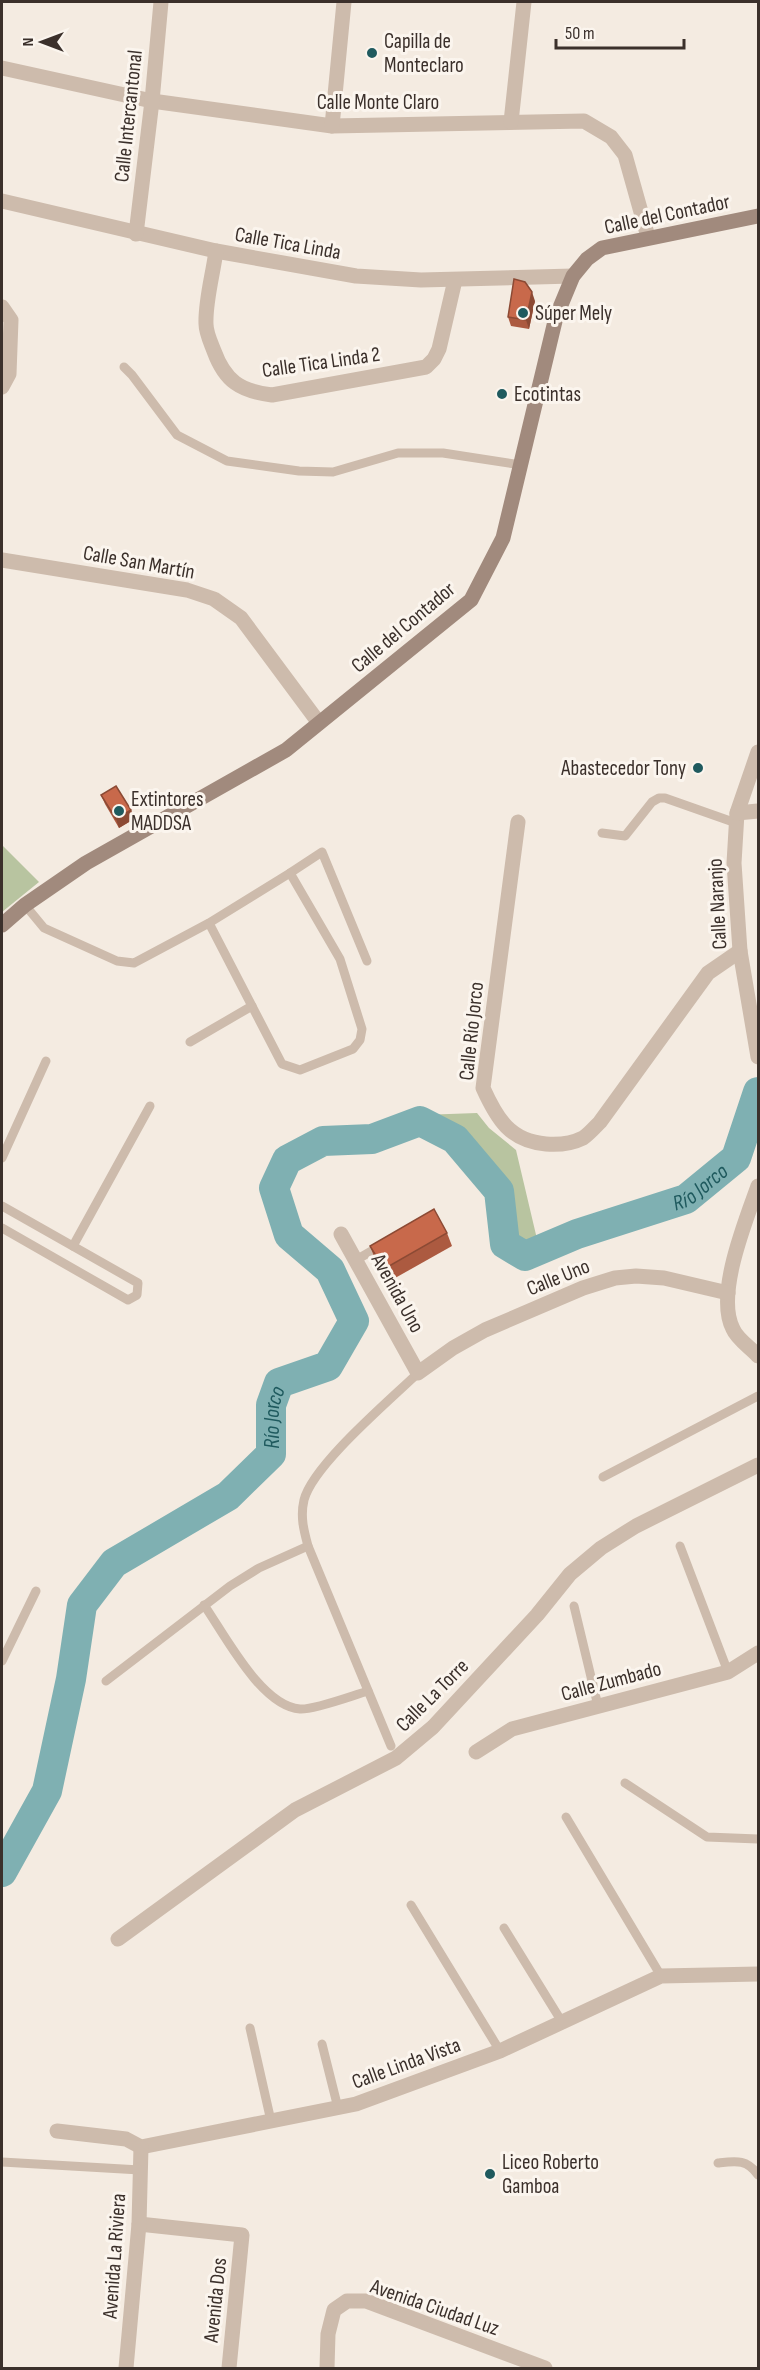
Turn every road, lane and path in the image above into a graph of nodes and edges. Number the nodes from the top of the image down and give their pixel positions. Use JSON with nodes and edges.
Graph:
{"nodes":[{"id":1,"x":161,"y":2,"type":"edge"},
{"id":2,"x":344,"y":2,"type":"edge"},
{"id":3,"x":524,"y":2,"type":"edge"},
{"id":4,"x":2,"y":68,"type":"edge"},
{"id":5,"x":152,"y":100,"type":"junction"},
{"id":6,"x":511,"y":122,"type":"junction"},
{"id":7,"x":332,"y":126,"type":"junction"},
{"id":8,"x":2,"y":201,"type":"edge"},
{"id":9,"x":759,"y":216,"type":"edge"},
{"id":10,"x":136,"y":234,"type":"junction"},
{"id":11,"x":648,"y":237,"type":"junction"},
{"id":12,"x":216,"y":251,"type":"junction"},
{"id":13,"x":573,"y":276,"type":"junction"},
{"id":14,"x":455,"y":280,"type":"junction"},
{"id":15,"x":2,"y":307,"type":"edge"},
{"id":16,"x":124,"y":367,"type":"dead end"},
{"id":17,"x":2,"y":387,"type":"edge"},
{"id":18,"x":521,"y":465,"type":"junction"},
{"id":19,"x":2,"y":560,"type":"edge"},
{"id":20,"x":320,"y":723,"type":"junction"},
{"id":21,"x":759,"y":752,"type":"edge"},
{"id":22,"x":759,"y":811,"type":"edge"},
{"id":23,"x":736,"y":818,"type":"junction"},
{"id":24,"x":518,"y":822,"type":"dead end"},
{"id":25,"x":602,"y":833,"type":"dead end"},
{"id":26,"x":290,"y":873,"type":"junction"},
{"id":27,"x":25,"y":906,"type":"junction"},
{"id":28,"x":209,"y":923,"type":"junction"},
{"id":29,"x":2,"y":925,"type":"edge"},
{"id":30,"x":740,"y":951,"type":"junction"},
{"id":31,"x":367,"y":961,"type":"dead end"},
{"id":32,"x":252,"y":1006,"type":"junction"},
{"id":33,"x":190,"y":1042,"type":"dead end"},
{"id":34,"x":759,"y":1057,"type":"edge"},
{"id":35,"x":46,"y":1061,"type":"dead end"},
{"id":36,"x":150,"y":1106,"type":"dead end"},
{"id":37,"x":2,"y":1158,"type":"edge"},
{"id":38,"x":759,"y":1186,"type":"edge"},
{"id":39,"x":2,"y":1206,"type":"edge"},
{"id":40,"x":2,"y":1228,"type":"edge"},
{"id":41,"x":341,"y":1234,"type":"dead end"},
{"id":42,"x":386,"y":1242,"type":"edge"},
{"id":43,"x":73,"y":1246,"type":"junction"},
{"id":44,"x":356,"y":1260,"type":"junction"},
{"id":45,"x":728,"y":1293,"type":"junction"},
{"id":46,"x":759,"y":1356,"type":"edge"},
{"id":47,"x":418,"y":1373,"type":"junction"},
{"id":48,"x":759,"y":1396,"type":"edge"},
{"id":49,"x":759,"y":1465,"type":"edge"},
{"id":50,"x":603,"y":1477,"type":"dead end"},
{"id":51,"x":308,"y":1546,"type":"junction"},
{"id":52,"x":680,"y":1546,"type":"dead end"},
{"id":53,"x":36,"y":1591,"type":"dead end"},
{"id":54,"x":204,"y":1605,"type":"junction"},
{"id":55,"x":574,"y":1606,"type":"dead end"},
{"id":56,"x":759,"y":1653,"type":"edge"},
{"id":57,"x":2,"y":1661,"type":"edge"},
{"id":58,"x":728,"y":1672,"type":"junction"},
{"id":59,"x":106,"y":1681,"type":"dead end"},
{"id":60,"x":368,"y":1691,"type":"junction"},
{"id":61,"x":598,"y":1706,"type":"junction"},
{"id":62,"x":391,"y":1746,"type":"dead end"},
{"id":63,"x":476,"y":1752,"type":"dead end"},
{"id":64,"x":625,"y":1783,"type":"dead end"},
{"id":65,"x":566,"y":1817,"type":"dead end"},
{"id":66,"x":759,"y":1839,"type":"edge"},
{"id":67,"x":411,"y":1905,"type":"dead end"},
{"id":68,"x":504,"y":1928,"type":"dead end"},
{"id":69,"x":118,"y":1940,"type":"dead end"},
{"id":70,"x":759,"y":1974,"type":"edge"},
{"id":71,"x":661,"y":1976,"type":"junction"},
{"id":72,"x":562,"y":2022,"type":"junction"},
{"id":73,"x":250,"y":2028,"type":"dead end"},
{"id":74,"x":322,"y":2044,"type":"dead end"},
{"id":75,"x":500,"y":2050,"type":"junction"},
{"id":76,"x":338,"y":2108,"type":"junction"},
{"id":77,"x":271,"y":2121,"type":"junction"},
{"id":78,"x":57,"y":2131,"type":"dead end"},
{"id":79,"x":141,"y":2147,"type":"junction"},
{"id":80,"x":2,"y":2162,"type":"edge"},
{"id":81,"x":718,"y":2163,"type":"dead end"},
{"id":82,"x":140,"y":2170,"type":"junction"},
{"id":83,"x":759,"y":2175,"type":"edge"},
{"id":84,"x":139,"y":2224,"type":"junction"},
{"id":85,"x":126,"y":2368,"type":"edge"},
{"id":86,"x":229,"y":2368,"type":"edge"},
{"id":87,"x":327,"y":2368,"type":"edge"},
{"id":88,"x":545,"y":2368,"type":"edge"}],
"edges":[{"from":1,"to":5,"type":"street","name":"Calle Intercantonal"},
{"from":2,"to":7,"type":"street"},
{"from":3,"to":6,"type":"street"},
{"from":4,"to":5,"type":"street","name":"Calle Monte Claro"},
{"from":5,"to":7,"type":"street","name":"Calle Monte Claro"},
{"from":5,"to":10,"type":"street","name":"Calle Intercantonal"},
{"from":6,"to":7,"type":"street","name":"Calle Monte Claro"},
{"from":6,"to":11,"type":"street","name":"Calle Monte Claro"},
{"from":8,"to":10,"type":"street","name":"Calle Tica Linda"},
{"from":9,"to":11,"type":"street","name":"Calle del Contador"},
{"from":10,"to":12,"type":"street","name":"Calle Tica Linda"},
{"from":11,"to":13,"type":"street","name":"Calle del Contador"},
{"from":12,"to":14,"type":"street","name":"Calle Tica Linda"},
{"from":12,"to":14,"type":"street","name":"Calle Tica Linda 2"},
{"from":13,"to":14,"type":"street","name":"Calle Tica Linda"},
{"from":13,"to":18,"type":"street","name":"Calle del Contador"},
{"from":15,"to":17,"type":"street"},
{"from":16,"to":18,"type":"lane"},
{"from":18,"to":20,"type":"street","name":"Calle del Contador"},
{"from":19,"to":20,"type":"street","name":"Calle San Martín"},
{"from":20,"to":27,"type":"street","name":"Calle del Contador"},
{"from":21,"to":23,"type":"street","name":"Calle Naranjo"},
{"from":22,"to":23,"type":"street"},
{"from":23,"to":25,"type":"lane"},
{"from":23,"to":30,"type":"street","name":"Calle Naranjo"},
{"from":24,"to":30,"type":"street","name":"Calle Río Jorco"},
{"from":26,"to":28,"type":"lane"},
{"from":26,"to":31,"type":"lane"},
{"from":26,"to":32,"type":"lane"},
{"from":27,"to":28,"type":"lane"},
{"from":27,"to":29,"type":"street","name":"Calle del Contador"},
{"from":28,"to":32,"type":"lane"},
{"from":30,"to":34,"type":"street","name":"Calle Naranjo"},
{"from":32,"to":33,"type":"lane"},
{"from":35,"to":37,"type":"lane"},
{"from":36,"to":43,"type":"lane"},
{"from":38,"to":45,"type":"street"},
{"from":39,"to":43,"type":"lane"},
{"from":40,"to":43,"type":"lane"},
{"from":41,"to":44,"type":"street","name":"Avenida Uno"},
{"from":42,"to":44,"type":"lane"},
{"from":44,"to":47,"type":"street","name":"Avenida Uno"},
{"from":45,"to":46,"type":"street"},
{"from":45,"to":47,"type":"street","name":"Calle Uno"},
{"from":47,"to":51,"type":"lane"},
{"from":48,"to":50,"type":"lane"},
{"from":49,"to":69,"type":"street","name":"Calle La Torre"},
{"from":51,"to":54,"type":"lane"},
{"from":51,"to":60,"type":"lane"},
{"from":52,"to":58,"type":"lane"},
{"from":53,"to":57,"type":"lane"},
{"from":54,"to":59,"type":"lane"},
{"from":54,"to":60,"type":"lane"},
{"from":55,"to":61,"type":"lane"},
{"from":56,"to":58,"type":"street","name":"Calle Zumbado"},
{"from":58,"to":61,"type":"street","name":"Calle Zumbado"},
{"from":60,"to":62,"type":"lane"},
{"from":61,"to":63,"type":"street","name":"Calle Zumbado"},
{"from":64,"to":66,"type":"lane"},
{"from":65,"to":71,"type":"lane"},
{"from":67,"to":75,"type":"lane"},
{"from":68,"to":72,"type":"lane"},
{"from":70,"to":71,"type":"street","name":"Calle Linda Vista"},
{"from":71,"to":72,"type":"street","name":"Calle Linda Vista"},
{"from":72,"to":75,"type":"street","name":"Calle Linda Vista"},
{"from":73,"to":77,"type":"lane"},
{"from":74,"to":76,"type":"lane"},
{"from":75,"to":76,"type":"street","name":"Calle Linda Vista"},
{"from":76,"to":77,"type":"street","name":"Calle Linda Vista"},
{"from":77,"to":79,"type":"street","name":"Calle Linda Vista"},
{"from":78,"to":79,"type":"street"},
{"from":79,"to":82,"type":"street","name":"Avenida La Riviera"},
{"from":80,"to":82,"type":"lane"},
{"from":81,"to":83,"type":"lane"},
{"from":82,"to":84,"type":"street","name":"Avenida La Riviera"},
{"from":84,"to":85,"type":"street","name":"Avenida La Riviera"},
{"from":84,"to":86,"type":"street","name":"Avenida Dos"},
{"from":87,"to":88,"type":"street","name":"Avenida Ciudad Luz"}]}
